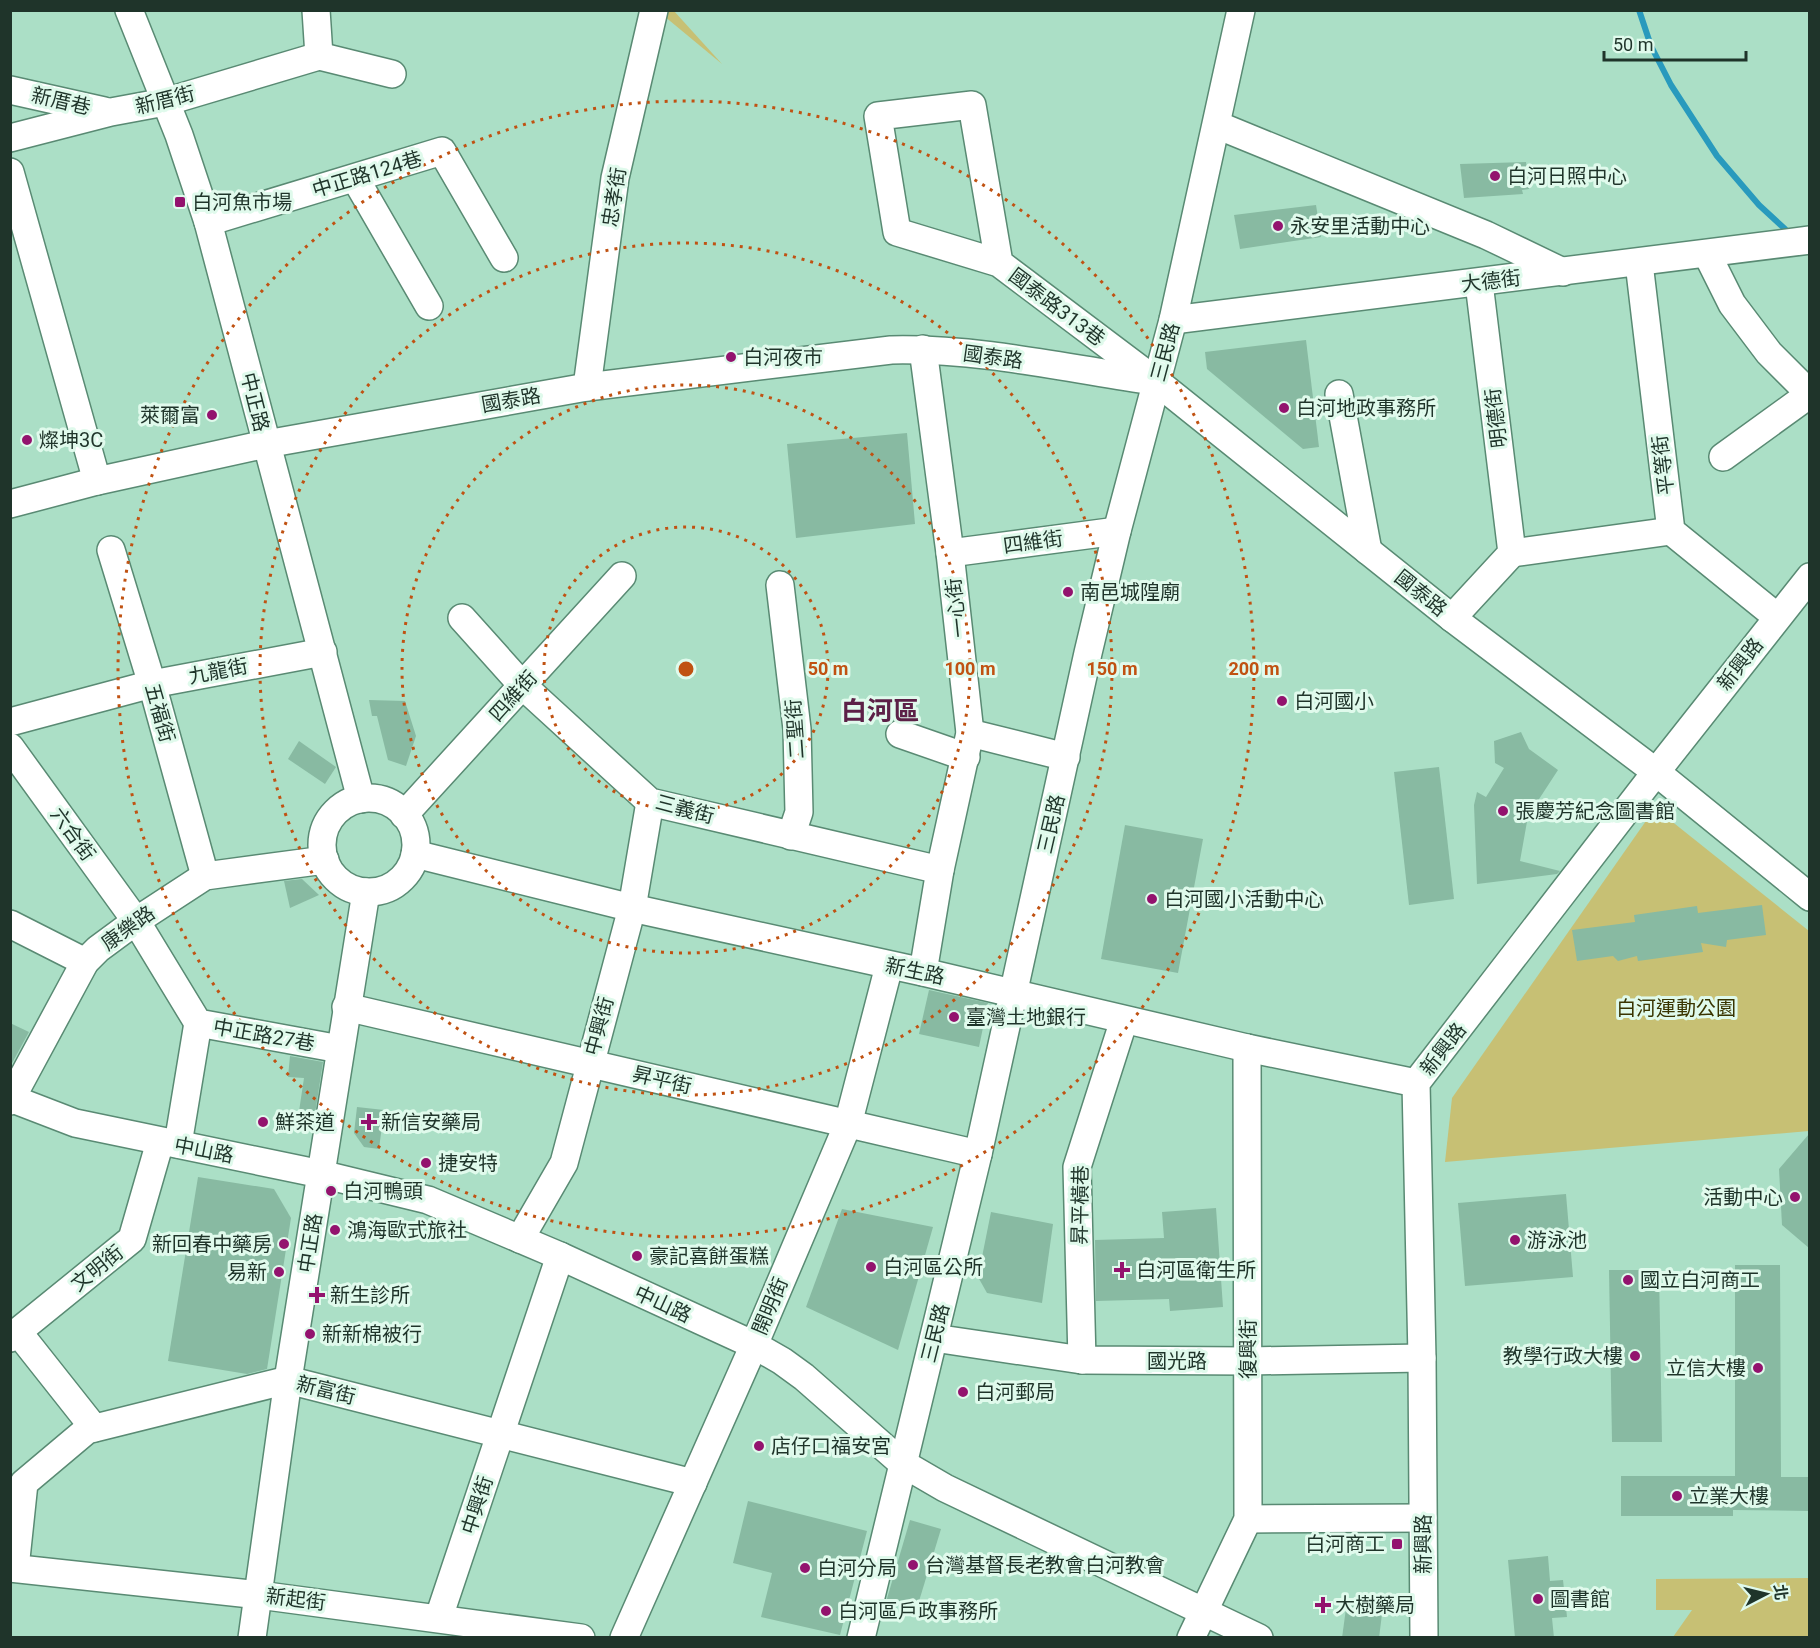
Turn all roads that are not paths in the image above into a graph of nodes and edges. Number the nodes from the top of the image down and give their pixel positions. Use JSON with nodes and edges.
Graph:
{"nodes":[{"id":1,"x":129,"y":10,"type":"edge"},
{"id":2,"x":316,"y":10,"type":"edge"},
{"id":3,"x":654,"y":10,"type":"edge"},
{"id":4,"x":1241,"y":10,"type":"edge"},
{"id":5,"x":319,"y":56,"type":"junction"},
{"id":6,"x":392,"y":74,"type":"dead end"},
{"id":7,"x":10,"y":90,"type":"edge"},
{"id":8,"x":165,"y":102,"type":"junction"},
{"id":9,"x":111,"y":112,"type":"junction"},
{"id":10,"x":1217,"y":125,"type":"junction"},
{"id":11,"x":10,"y":138,"type":"edge"},
{"id":12,"x":10,"y":172,"type":"edge"},
{"id":13,"x":355,"y":178,"type":"junction"},
{"id":14,"x":208,"y":222,"type":"junction"},
{"id":15,"x":1809,"y":240,"type":"edge"},
{"id":16,"x":1707,"y":254,"type":"junction"},
{"id":17,"x":504,"y":258,"type":"dead end"},
{"id":18,"x":999,"y":263,"type":"junction"},
{"id":19,"x":1639,"y":263,"type":"junction"},
{"id":20,"x":1563,"y":272,"type":"junction"},
{"id":21,"x":1479,"y":283,"type":"junction"},
{"id":22,"x":429,"y":306,"type":"dead end"},
{"id":23,"x":1173,"y":320,"type":"junction"},
{"id":24,"x":923,"y":349,"type":"junction"},
{"id":25,"x":1157,"y":382,"type":"junction"},
{"id":26,"x":587,"y":387,"type":"junction"},
{"id":27,"x":1339,"y":394,"type":"dead end"},
{"id":28,"x":1809,"y":394,"type":"edge"},
{"id":29,"x":266,"y":444,"type":"junction"},
{"id":30,"x":1723,"y":458,"type":"dead end"},
{"id":31,"x":96,"y":481,"type":"junction"},
{"id":32,"x":10,"y":504,"type":"edge"},
{"id":33,"x":1117,"y":531,"type":"junction"},
{"id":34,"x":1671,"y":531,"type":"junction"},
{"id":35,"x":111,"y":550,"type":"dead end"},
{"id":36,"x":1368,"y":551,"type":"junction"},
{"id":37,"x":950,"y":553,"type":"junction"},
{"id":38,"x":1512,"y":553,"type":"junction"},
{"id":39,"x":621,"y":576,"type":"dead end"},
{"id":40,"x":1809,"y":577,"type":"edge"},
{"id":41,"x":780,"y":585,"type":"dead end"},
{"id":42,"x":1777,"y":617,"type":"junction"},
{"id":43,"x":462,"y":618,"type":"dead end"},
{"id":44,"x":1452,"y":618,"type":"junction"},
{"id":45,"x":323,"y":652,"type":"junction"},
{"id":46,"x":152,"y":684,"type":"junction"},
{"id":47,"x":522,"y":685,"type":"junction"},
{"id":48,"x":10,"y":722,"type":"edge"},
{"id":49,"x":900,"y":734,"type":"dead end"},
{"id":50,"x":968,"y":745,"type":"junction"},
{"id":51,"x":10,"y":747,"type":"edge"},
{"id":52,"x":1066,"y":757,"type":"junction"},
{"id":53,"x":1656,"y":772,"type":"junction"},
{"id":54,"x":361,"y":799,"type":"junction"},
{"id":55,"x":650,"y":802,"type":"junction"},
{"id":56,"x":404,"y":815,"type":"junction"},
{"id":57,"x":791,"y":836,"type":"junction"},
{"id":58,"x":415,"y":854,"type":"junction"},
{"id":59,"x":325,"y":860,"type":"junction"},
{"id":60,"x":940,"y":870,"type":"junction"},
{"id":61,"x":206,"y":876,"type":"junction"},
{"id":62,"x":366,"y":892,"type":"junction"},
{"id":63,"x":1809,"y":897,"type":"edge"},
{"id":64,"x":632,"y":908,"type":"junction"},
{"id":65,"x":136,"y":921,"type":"junction"},
{"id":66,"x":10,"y":924,"type":"edge"},
{"id":67,"x":85,"y":962,"type":"junction"},
{"id":68,"x":889,"y":966,"type":"junction"},
{"id":69,"x":923,"y":972,"type":"junction"},
{"id":70,"x":1013,"y":993,"type":"junction"},
{"id":71,"x":346,"y":1007,"type":"junction"},
{"id":72,"x":1124,"y":1020,"type":"junction"},
{"id":73,"x":198,"y":1023,"type":"junction"},
{"id":74,"x":1247,"y":1048,"type":"junction"},
{"id":75,"x":340,"y":1049,"type":"junction"},
{"id":76,"x":589,"y":1062,"type":"junction"},
{"id":77,"x":1416,"y":1083,"type":"junction"},
{"id":78,"x":11,"y":1099,"type":"edge"},
{"id":79,"x":848,"y":1124,"type":"junction"},
{"id":80,"x":169,"y":1143,"type":"junction"},
{"id":81,"x":978,"y":1155,"type":"junction"},
{"id":82,"x":321,"y":1174,"type":"junction"},
{"id":83,"x":520,"y":1239,"type":"junction"},
{"id":84,"x":560,"y":1256,"type":"junction"},
{"id":85,"x":14,"y":1335,"type":"edge"},
{"id":86,"x":934,"y":1338,"type":"junction"},
{"id":87,"x":754,"y":1345,"type":"junction"},
{"id":88,"x":1422,"y":1358,"type":"junction"},
{"id":89,"x":1082,"y":1360,"type":"junction"},
{"id":90,"x":1249,"y":1361,"type":"junction"},
{"id":91,"x":288,"y":1380,"type":"junction"},
{"id":92,"x":94,"y":1428,"type":"junction"},
{"id":93,"x":501,"y":1434,"type":"junction"},
{"id":94,"x":903,"y":1463,"type":"junction"},
{"id":95,"x":17,"y":1475,"type":"edge"},
{"id":96,"x":693,"y":1483,"type":"junction"},
{"id":97,"x":1423,"y":1518,"type":"junction"},
{"id":98,"x":1248,"y":1519,"type":"junction"},
{"id":99,"x":13,"y":1568,"type":"edge"},
{"id":100,"x":259,"y":1595,"type":"junction"},
{"id":101,"x":1203,"y":1611,"type":"junction"},
{"id":102,"x":440,"y":1617,"type":"junction"},
{"id":103,"x":507,"y":1633,"type":"edge"},
{"id":104,"x":252,"y":1638,"type":"edge"},
{"id":105,"x":581,"y":1638,"type":"edge"},
{"id":106,"x":624,"y":1638,"type":"edge"},
{"id":107,"x":861,"y":1638,"type":"edge"},
{"id":108,"x":1191,"y":1638,"type":"edge"},
{"id":109,"x":1259,"y":1638,"type":"edge"},
{"id":110,"x":1424,"y":1638,"type":"edge"}],
"edges":[{"from":1,"to":8,"type":"street","name":"中正路"},
{"from":2,"to":5,"type":"street"},
{"from":3,"to":26,"type":"street","name":"忠孝街"},
{"from":4,"to":10,"type":"street","name":"三民路"},
{"from":5,"to":6,"type":"street"},
{"from":5,"to":8,"type":"street","name":"新厝街"},
{"from":7,"to":9,"type":"street","name":"新厝巷"},
{"from":8,"to":9,"type":"street","name":"新厝街"},
{"from":8,"to":14,"type":"street","name":"中正路"},
{"from":9,"to":11,"type":"street","name":"新厝街"},
{"from":10,"to":20,"type":"street"},
{"from":10,"to":23,"type":"street","name":"三民路"},
{"from":12,"to":31,"type":"street"},
{"from":13,"to":14,"type":"street","name":"中正路124巷"},
{"from":13,"to":17,"type":"street","name":"中正路124巷"},
{"from":13,"to":22,"type":"street"},
{"from":14,"to":29,"type":"street","name":"中正路"},
{"from":15,"to":16,"type":"street","name":"大德街"},
{"from":16,"to":19,"type":"street","name":"大德街"},
{"from":16,"to":28,"type":"street"},
{"from":18,"to":18,"type":"street","name":"國泰路313巷"},
{"from":18,"to":25,"type":"street","name":"國泰路313巷"},
{"from":19,"to":20,"type":"street","name":"大德街"},
{"from":19,"to":34,"type":"street","name":"平等街"},
{"from":20,"to":21,"type":"street","name":"大德街"},
{"from":21,"to":23,"type":"street","name":"大德街"},
{"from":21,"to":38,"type":"street","name":"明德街"},
{"from":23,"to":25,"type":"street","name":"三民路"},
{"from":24,"to":25,"type":"street","name":"國泰路"},
{"from":24,"to":26,"type":"street","name":"國泰路"},
{"from":24,"to":37,"type":"street","name":"一心街"},
{"from":25,"to":33,"type":"street","name":"三民路"},
{"from":25,"to":36,"type":"street","name":"國泰路"},
{"from":26,"to":29,"type":"street","name":"國泰路"},
{"from":27,"to":36,"type":"street"},
{"from":28,"to":30,"type":"street"},
{"from":29,"to":31,"type":"street","name":"國泰路"},
{"from":29,"to":45,"type":"street","name":"中正路"},
{"from":31,"to":32,"type":"street","name":"國泰路"},
{"from":33,"to":37,"type":"street","name":"四維街"},
{"from":33,"to":52,"type":"street","name":"三民路"},
{"from":34,"to":38,"type":"street"},
{"from":34,"to":42,"type":"street"},
{"from":35,"to":46,"type":"street","name":"五福街"},
{"from":36,"to":44,"type":"street","name":"國泰路"},
{"from":37,"to":50,"type":"street","name":"一心街"},
{"from":38,"to":44,"type":"street"},
{"from":39,"to":47,"type":"street","name":"四維街"},
{"from":40,"to":42,"type":"street","name":"新興路"},
{"from":41,"to":57,"type":"street","name":"二聖街"},
{"from":42,"to":53,"type":"street","name":"新興路"},
{"from":43,"to":47,"type":"street","name":"三義街"},
{"from":44,"to":53,"type":"street","name":"國泰路"},
{"from":45,"to":46,"type":"street","name":"九龍街"},
{"from":45,"to":54,"type":"street","name":"中正路"},
{"from":46,"to":48,"type":"street","name":"九龍街"},
{"from":46,"to":61,"type":"street","name":"五福街"},
{"from":47,"to":55,"type":"street","name":"三義街"},
{"from":47,"to":56,"type":"street","name":"四維街"},
{"from":49,"to":50,"type":"street"},
{"from":50,"to":52,"type":"street"},
{"from":50,"to":60,"type":"street","name":"一心街"},
{"from":51,"to":65,"type":"street","name":"六合街"},
{"from":52,"to":70,"type":"street","name":"三民路"},
{"from":53,"to":63,"type":"street","name":"國泰路"},
{"from":53,"to":77,"type":"street","name":"新興路"},
{"from":54,"to":56,"type":"street"},
{"from":54,"to":59,"type":"street"},
{"from":55,"to":57,"type":"street","name":"三義街"},
{"from":55,"to":64,"type":"street","name":"中興街"},
{"from":56,"to":58,"type":"street"},
{"from":57,"to":60,"type":"street","name":"三義街"},
{"from":58,"to":62,"type":"street"},
{"from":58,"to":64,"type":"street","name":"新生路"},
{"from":59,"to":61,"type":"street","name":"康樂路"},
{"from":59,"to":62,"type":"street"},
{"from":60,"to":69,"type":"street","name":"一心街"},
{"from":61,"to":65,"type":"street","name":"康樂路"},
{"from":62,"to":71,"type":"street","name":"中正路"},
{"from":64,"to":68,"type":"street","name":"新生路"},
{"from":64,"to":76,"type":"street","name":"中興街"},
{"from":65,"to":67,"type":"street","name":"康樂路"},
{"from":65,"to":73,"type":"street","name":"中正路27巷"},
{"from":66,"to":67,"type":"street"},
{"from":67,"to":78,"type":"street","name":"康樂路"},
{"from":68,"to":69,"type":"street","name":"新生路"},
{"from":68,"to":79,"type":"street","name":"開明街"},
{"from":69,"to":70,"type":"street","name":"新生路"},
{"from":70,"to":72,"type":"street","name":"新生路"},
{"from":70,"to":81,"type":"street","name":"三民路"},
{"from":71,"to":75,"type":"street","name":"中正路"},
{"from":71,"to":76,"type":"street","name":"昇平街"},
{"from":72,"to":74,"type":"street","name":"新生路"},
{"from":72,"to":89,"type":"street","name":"昇平橫巷"},
{"from":73,"to":75,"type":"street","name":"中正路27巷"},
{"from":73,"to":80,"type":"street","name":"文明街"},
{"from":74,"to":77,"type":"street","name":"新生路"},
{"from":74,"to":90,"type":"street","name":"復興街"},
{"from":75,"to":82,"type":"street","name":"中正路"},
{"from":76,"to":79,"type":"street","name":"昇平街"},
{"from":76,"to":83,"type":"street","name":"中興街"},
{"from":77,"to":88,"type":"street","name":"新興路"},
{"from":78,"to":80,"type":"street","name":"中山路"},
{"from":79,"to":81,"type":"street","name":"昇平街"},
{"from":79,"to":87,"type":"street","name":"開明街"},
{"from":80,"to":82,"type":"street","name":"中山路"},
{"from":80,"to":85,"type":"street","name":"文明街"},
{"from":81,"to":86,"type":"street","name":"三民路"},
{"from":82,"to":83,"type":"street","name":"中山路"},
{"from":82,"to":91,"type":"street","name":"中正路"},
{"from":83,"to":84,"type":"street","name":"中山路"},
{"from":84,"to":87,"type":"street","name":"中山路"},
{"from":84,"to":93,"type":"street","name":"中興街"},
{"from":85,"to":92,"type":"street"},
{"from":86,"to":89,"type":"street","name":"國光路"},
{"from":86,"to":94,"type":"street","name":"三民路"},
{"from":87,"to":94,"type":"street","name":"中山路"},
{"from":87,"to":96,"type":"street","name":"開明街"},
{"from":88,"to":90,"type":"street","name":"國光路"},
{"from":88,"to":97,"type":"street","name":"新興路"},
{"from":89,"to":90,"type":"street","name":"國光路"},
{"from":90,"to":98,"type":"street","name":"復興街"},
{"from":91,"to":92,"type":"street","name":"新富街"},
{"from":91,"to":93,"type":"street","name":"新富街"},
{"from":91,"to":100,"type":"street","name":"中正路"},
{"from":92,"to":95,"type":"street","name":"新富街"},
{"from":93,"to":96,"type":"street","name":"新富街"},
{"from":93,"to":102,"type":"street","name":"中興街"},
{"from":94,"to":101,"type":"street","name":"中山路"},
{"from":94,"to":107,"type":"street","name":"三民路"},
{"from":95,"to":99,"type":"street","name":"新富街"},
{"from":96,"to":106,"type":"street","name":"開明街"},
{"from":97,"to":98,"type":"street"},
{"from":97,"to":110,"type":"street","name":"新興路"},
{"from":98,"to":101,"type":"street","name":"復興街"},
{"from":99,"to":100,"type":"street","name":"新起街"},
{"from":100,"to":102,"type":"street","name":"新起街"},
{"from":100,"to":104,"type":"street","name":"中正路"},
{"from":101,"to":108,"type":"street","name":"復興街"},
{"from":101,"to":109,"type":"street","name":"中山路"},
{"from":102,"to":103,"type":"street","name":"新起街"},
{"from":103,"to":105,"type":"street","name":"新起街"}]}
